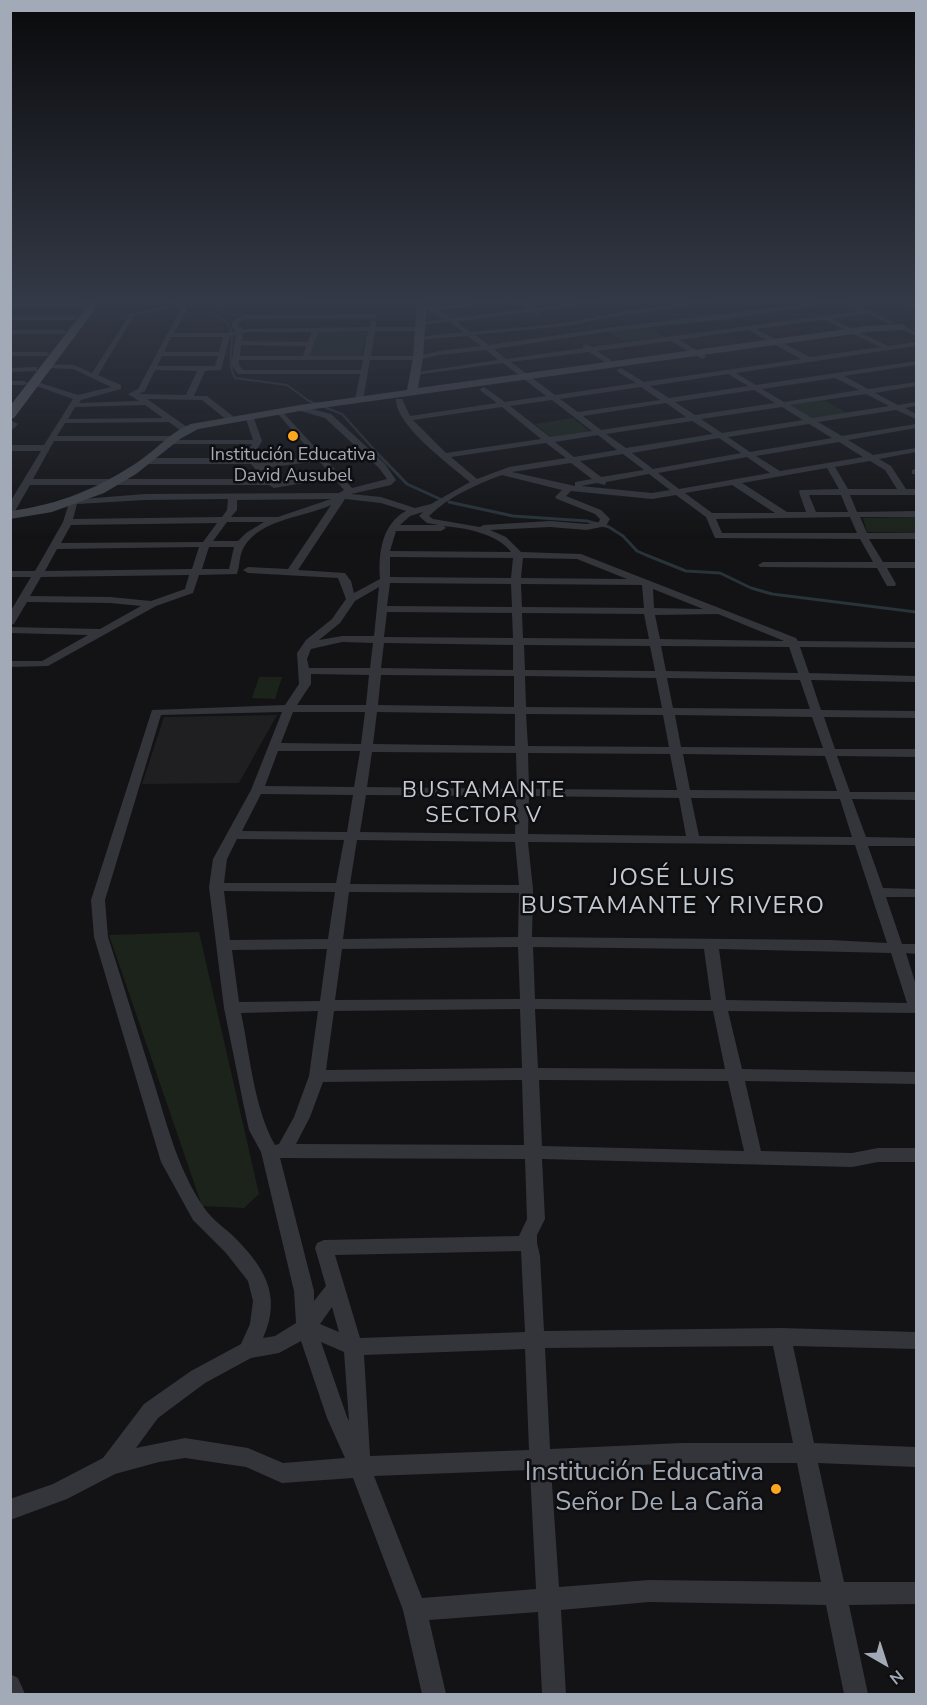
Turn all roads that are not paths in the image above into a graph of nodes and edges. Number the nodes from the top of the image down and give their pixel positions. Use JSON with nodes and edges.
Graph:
{"nodes":[{"id":1,"x":529,"y":379,"type":"edge"},
{"id":2,"x":102,"y":380,"type":"edge"},
{"id":3,"x":147,"y":380,"type":"edge"},
{"id":4,"x":197,"y":380,"type":"edge"},
{"id":5,"x":362,"y":380,"type":"edge"},
{"id":6,"x":414,"y":380,"type":"edge"},
{"id":7,"x":473,"y":380,"type":"edge"},
{"id":8,"x":525,"y":380,"type":"edge"},
{"id":9,"x":637,"y":380,"type":"edge"},
{"id":10,"x":673,"y":380,"type":"edge"},
{"id":11,"x":741,"y":380,"type":"edge"},
{"id":12,"x":805,"y":380,"type":"edge"},
{"id":13,"x":846,"y":380,"type":"edge"},
{"id":14,"x":29,"y":382,"type":"junction"},
{"id":15,"x":10,"y":383,"type":"edge"},
{"id":16,"x":644,"y":384,"type":"junction"},
{"id":17,"x":916,"y":384,"type":"edge"},
{"id":18,"x":481,"y":386,"type":"junction"},
{"id":19,"x":118,"y":387,"type":"junction"},
{"id":20,"x":753,"y":387,"type":"junction"},
{"id":21,"x":868,"y":391,"type":"junction"},
{"id":22,"x":412,"y":392,"type":"junction"},
{"id":23,"x":136,"y":395,"type":"junction"},
{"id":24,"x":189,"y":397,"type":"junction"},
{"id":25,"x":553,"y":397,"type":"junction"},
{"id":26,"x":358,"y":400,"type":"junction"},
{"id":27,"x":667,"y":400,"type":"junction"},
{"id":28,"x":10,"y":401,"type":"edge"},
{"id":29,"x":75,"y":401,"type":"junction"},
{"id":30,"x":399,"y":401,"type":"dead end"},
{"id":31,"x":148,"y":403,"type":"junction"},
{"id":32,"x":503,"y":404,"type":"junction"},
{"id":33,"x":780,"y":404,"type":"junction"},
{"id":34,"x":916,"y":404,"type":"edge"},
{"id":35,"x":896,"y":407,"type":"junction"},
{"id":36,"x":300,"y":408,"type":"junction"},
{"id":37,"x":280,"y":411,"type":"junction"},
{"id":38,"x":574,"y":415,"type":"junction"},
{"id":39,"x":10,"y":416,"type":"edge"},
{"id":40,"x":249,"y":416,"type":"junction"},
{"id":41,"x":916,"y":417,"type":"edge"},
{"id":42,"x":694,"y":418,"type":"junction"},
{"id":43,"x":231,"y":419,"type":"junction"},
{"id":44,"x":407,"y":419,"type":"junction"},
{"id":45,"x":172,"y":420,"type":"junction"},
{"id":46,"x":62,"y":421,"type":"junction"},
{"id":47,"x":809,"y":421,"type":"junction"},
{"id":48,"x":10,"y":422,"type":"edge"},
{"id":49,"x":916,"y":426,"type":"edge"},
{"id":50,"x":10,"y":430,"type":"edge"},
{"id":51,"x":601,"y":433,"type":"junction"},
{"id":52,"x":177,"y":436,"type":"junction"},
{"id":53,"x":720,"y":436,"type":"junction"},
{"id":54,"x":838,"y":438,"type":"junction"},
{"id":55,"x":52,"y":439,"type":"junction"},
{"id":56,"x":548,"y":441,"type":"junction"},
{"id":57,"x":257,"y":442,"type":"junction"},
{"id":58,"x":10,"y":448,"type":"edge"},
{"id":59,"x":46,"y":448,"type":"junction"},
{"id":60,"x":916,"y":450,"type":"edge"},
{"id":61,"x":625,"y":451,"type":"junction"},
{"id":62,"x":748,"y":454,"type":"junction"},
{"id":63,"x":444,"y":456,"type":"junction"},
{"id":64,"x":322,"y":458,"type":"junction"},
{"id":65,"x":872,"y":458,"type":"junction"},
{"id":66,"x":572,"y":459,"type":"junction"},
{"id":67,"x":147,"y":461,"type":"junction"},
{"id":68,"x":255,"y":463,"type":"junction"},
{"id":69,"x":830,"y":465,"type":"junction"},
{"id":70,"x":650,"y":471,"type":"junction"},
{"id":71,"x":500,"y":472,"type":"junction"},
{"id":72,"x":778,"y":474,"type":"junction"},
{"id":73,"x":336,"y":475,"type":"junction"},
{"id":74,"x":116,"y":480,"type":"junction"},
{"id":75,"x":598,"y":480,"type":"junction"},
{"id":76,"x":28,"y":482,"type":"junction"},
{"id":77,"x":475,"y":482,"type":"junction"},
{"id":78,"x":734,"y":482,"type":"junction"},
{"id":79,"x":272,"y":483,"type":"junction"},
{"id":80,"x":565,"y":487,"type":"junction"},
{"id":81,"x":350,"y":491,"type":"junction"},
{"id":82,"x":678,"y":491,"type":"junction"},
{"id":83,"x":613,"y":492,"type":"junction"},
{"id":84,"x":844,"y":492,"type":"junction"},
{"id":85,"x":903,"y":492,"type":"junction"},
{"id":86,"x":916,"y":492,"type":"edge"},
{"id":87,"x":233,"y":497,"type":"junction"},
{"id":88,"x":297,"y":497,"type":"junction"},
{"id":89,"x":323,"y":497,"type":"junction"},
{"id":90,"x":341,"y":498,"type":"junction"},
{"id":91,"x":74,"y":502,"type":"junction"},
{"id":92,"x":432,"y":508,"type":"junction"},
{"id":93,"x":10,"y":510,"type":"edge"},
{"id":94,"x":414,"y":512,"type":"junction"},
{"id":95,"x":854,"y":514,"type":"junction"},
{"id":96,"x":916,"y":514,"type":"edge"},
{"id":97,"x":10,"y":515,"type":"edge"},
{"id":98,"x":789,"y":515,"type":"junction"},
{"id":99,"x":812,"y":515,"type":"junction"},
{"id":100,"x":710,"y":516,"type":"junction"},
{"id":101,"x":278,"y":519,"type":"junction"},
{"id":102,"x":224,"y":521,"type":"junction"},
{"id":103,"x":68,"y":522,"type":"junction"},
{"id":104,"x":392,"y":528,"type":"junction"},
{"id":105,"x":472,"y":528,"type":"junction"},
{"id":106,"x":802,"y":536,"type":"junction"},
{"id":107,"x":863,"y":536,"type":"junction"},
{"id":108,"x":916,"y":536,"type":"edge"},
{"id":109,"x":242,"y":544,"type":"junction"},
{"id":110,"x":205,"y":545,"type":"junction"},
{"id":111,"x":54,"y":546,"type":"junction"},
{"id":112,"x":386,"y":554,"type":"junction"},
{"id":113,"x":518,"y":555,"type":"junction"},
{"id":114,"x":916,"y":564,"type":"edge"},
{"id":115,"x":763,"y":565,"type":"dead end"},
{"id":116,"x":879,"y":565,"type":"junction"},
{"id":117,"x":248,"y":570,"type":"dead end"},
{"id":118,"x":292,"y":571,"type":"junction"},
{"id":119,"x":196,"y":572,"type":"junction"},
{"id":120,"x":10,"y":574,"type":"edge"},
{"id":121,"x":39,"y":574,"type":"junction"},
{"id":122,"x":385,"y":580,"type":"junction"},
{"id":123,"x":516,"y":580,"type":"junction"},
{"id":124,"x":647,"y":582,"type":"junction"},
{"id":125,"x":891,"y":584,"type":"dead end"},
{"id":126,"x":23,"y":599,"type":"junction"},
{"id":127,"x":351,"y":599,"type":"junction"},
{"id":128,"x":152,"y":604,"type":"junction"},
{"id":129,"x":383,"y":609,"type":"junction"},
{"id":130,"x":517,"y":609,"type":"junction"},
{"id":131,"x":649,"y":612,"type":"junction"},
{"id":132,"x":723,"y":612,"type":"junction"},
{"id":133,"x":10,"y":622,"type":"edge"},
{"id":134,"x":10,"y":630,"type":"edge"},
{"id":135,"x":103,"y":632,"type":"junction"},
{"id":136,"x":377,"y":640,"type":"junction"},
{"id":137,"x":518,"y":640,"type":"junction"},
{"id":138,"x":655,"y":641,"type":"junction"},
{"id":139,"x":794,"y":644,"type":"junction"},
{"id":140,"x":916,"y":645,"type":"edge"},
{"id":141,"x":306,"y":647,"type":"junction"},
{"id":142,"x":10,"y":664,"type":"edge"},
{"id":143,"x":305,"y":671,"type":"junction"},
{"id":144,"x":374,"y":673,"type":"junction"},
{"id":145,"x":519,"y":673,"type":"junction"},
{"id":146,"x":662,"y":675,"type":"junction"},
{"id":147,"x":806,"y":678,"type":"junction"},
{"id":148,"x":916,"y":679,"type":"edge"},
{"id":149,"x":289,"y":708,"type":"junction"},
{"id":150,"x":372,"y":709,"type":"junction"},
{"id":151,"x":520,"y":710,"type":"junction"},
{"id":152,"x":668,"y":711,"type":"junction"},
{"id":153,"x":816,"y":712,"type":"junction"},
{"id":154,"x":916,"y":714,"type":"edge"},
{"id":155,"x":275,"y":747,"type":"junction"},
{"id":156,"x":365,"y":749,"type":"junction"},
{"id":157,"x":520,"y":749,"type":"junction"},
{"id":158,"x":675,"y":750,"type":"junction"},
{"id":159,"x":829,"y":751,"type":"junction"},
{"id":160,"x":916,"y":753,"type":"edge"},
{"id":161,"x":359,"y":789,"type":"junction"},
{"id":162,"x":257,"y":790,"type":"junction"},
{"id":163,"x":523,"y":790,"type":"junction"},
{"id":164,"x":683,"y":792,"type":"junction"},
{"id":165,"x":844,"y":794,"type":"junction"},
{"id":166,"x":916,"y":796,"type":"edge"},
{"id":167,"x":234,"y":835,"type":"junction"},
{"id":168,"x":353,"y":835,"type":"junction"},
{"id":169,"x":521,"y":838,"type":"junction"},
{"id":170,"x":693,"y":839,"type":"junction"},
{"id":171,"x":861,"y":842,"type":"junction"},
{"id":172,"x":916,"y":842,"type":"edge"},
{"id":173,"x":216,"y":887,"type":"junction"},
{"id":174,"x":343,"y":887,"type":"junction"},
{"id":175,"x":526,"y":889,"type":"junction"},
{"id":176,"x":877,"y":892,"type":"junction"},
{"id":177,"x":916,"y":893,"type":"edge"},
{"id":178,"x":337,"y":942,"type":"junction"},
{"id":179,"x":525,"y":942,"type":"junction"},
{"id":180,"x":711,"y":944,"type":"junction"},
{"id":181,"x":222,"y":945,"type":"junction"},
{"id":182,"x":897,"y":949,"type":"junction"},
{"id":183,"x":916,"y":949,"type":"edge"},
{"id":184,"x":328,"y":1005,"type":"junction"},
{"id":185,"x":528,"y":1005,"type":"junction"},
{"id":186,"x":719,"y":1005,"type":"junction"},
{"id":187,"x":916,"y":1007,"type":"edge"},
{"id":188,"x":232,"y":1008,"type":"junction"},
{"id":189,"x":529,"y":1074,"type":"junction"},
{"id":190,"x":736,"y":1076,"type":"junction"},
{"id":191,"x":317,"y":1077,"type":"junction"},
{"id":192,"x":916,"y":1078,"type":"edge"},
{"id":193,"x":277,"y":1151,"type":"junction"},
{"id":194,"x":533,"y":1152,"type":"junction"},
{"id":195,"x":916,"y":1155,"type":"edge"},
{"id":196,"x":754,"y":1158,"type":"junction"},
{"id":197,"x":528,"y":1243,"type":"junction"},
{"id":198,"x":334,"y":1289,"type":"junction"},
{"id":199,"x":306,"y":1327,"type":"junction"},
{"id":200,"x":781,"y":1337,"type":"junction"},
{"id":201,"x":534,"y":1340,"type":"junction"},
{"id":202,"x":916,"y":1340,"type":"edge"},
{"id":203,"x":353,"y":1347,"type":"junction"},
{"id":204,"x":248,"y":1350,"type":"junction"},
{"id":205,"x":807,"y":1453,"type":"junction"},
{"id":206,"x":916,"y":1457,"type":"edge"},
{"id":207,"x":540,"y":1459,"type":"junction"},
{"id":208,"x":111,"y":1465,"type":"junction"},
{"id":209,"x":360,"y":1467,"type":"junction"},
{"id":210,"x":10,"y":1510,"type":"edge"},
{"id":211,"x":916,"y":1593,"type":"edge"},
{"id":212,"x":834,"y":1594,"type":"junction"},
{"id":213,"x":547,"y":1600,"type":"junction"},
{"id":214,"x":415,"y":1610,"type":"junction"},
{"id":215,"x":434,"y":1695,"type":"edge"},
{"id":216,"x":554,"y":1695,"type":"edge"},
{"id":217,"x":856,"y":1695,"type":"edge"}],
"edges":[{"from":1,"to":25,"type":"street"},
{"from":2,"to":19,"type":"street"},
{"from":3,"to":23,"type":"street"},
{"from":4,"to":24,"type":"street"},
{"from":5,"to":26,"type":"street"},
{"from":6,"to":22,"type":"street"},
{"from":7,"to":18,"type":"street"},
{"from":8,"to":18,"type":"street"},
{"from":9,"to":16,"type":"street"},
{"from":10,"to":16,"type":"street"},
{"from":11,"to":20,"type":"street"},
{"from":12,"to":20,"type":"street"},
{"from":13,"to":21,"type":"street"},
{"from":14,"to":15,"type":"street"},
{"from":14,"to":28,"type":"main road"},
{"from":14,"to":29,"type":"street"},
{"from":14,"to":39,"type":"main road"},
{"from":16,"to":25,"type":"street"},
{"from":16,"to":27,"type":"street"},
{"from":17,"to":21,"type":"street"},
{"from":18,"to":22,"type":"street"},
{"from":18,"to":32,"type":"street"},
{"from":19,"to":23,"type":"street"},
{"from":19,"to":29,"type":"street"},
{"from":20,"to":27,"type":"street"},
{"from":20,"to":33,"type":"street"},
{"from":21,"to":33,"type":"street"},
{"from":21,"to":35,"type":"street"},
{"from":22,"to":26,"type":"street"},
{"from":23,"to":24,"type":"street"},
{"from":23,"to":31,"type":"street"},
{"from":24,"to":43,"type":"street"},
{"from":25,"to":32,"type":"street"},
{"from":25,"to":38,"type":"street"},
{"from":26,"to":36,"type":"street"},
{"from":27,"to":38,"type":"street"},
{"from":27,"to":42,"type":"street"},
{"from":29,"to":31,"type":"street"},
{"from":29,"to":46,"type":"street"},
{"from":30,"to":44,"type":"street"},
{"from":31,"to":45,"type":"street"},
{"from":32,"to":44,"type":"street"},
{"from":32,"to":56,"type":"street"},
{"from":33,"to":42,"type":"street"},
{"from":33,"to":47,"type":"street"},
{"from":34,"to":35,"type":"street"},
{"from":35,"to":41,"type":"street"},
{"from":35,"to":47,"type":"street"},
{"from":36,"to":37,"type":"street"},
{"from":36,"to":81,"type":"street"},
{"from":37,"to":40,"type":"street"},
{"from":37,"to":64,"type":"street"},
{"from":38,"to":51,"type":"street"},
{"from":40,"to":43,"type":"street"},
{"from":40,"to":57,"type":"street"},
{"from":42,"to":51,"type":"street"},
{"from":42,"to":53,"type":"street"},
{"from":43,"to":52,"type":"street"},
{"from":44,"to":63,"type":"street"},
{"from":45,"to":46,"type":"street"},
{"from":45,"to":52,"type":"street"},
{"from":46,"to":55,"type":"street"},
{"from":47,"to":53,"type":"street"},
{"from":47,"to":54,"type":"street"},
{"from":48,"to":50,"type":"street"},
{"from":49,"to":54,"type":"street"},
{"from":51,"to":56,"type":"street"},
{"from":51,"to":61,"type":"street"},
{"from":52,"to":55,"type":"street"},
{"from":52,"to":57,"type":"street"},
{"from":52,"to":67,"type":"street"},
{"from":53,"to":61,"type":"street"},
{"from":53,"to":62,"type":"street"},
{"from":54,"to":62,"type":"street"},
{"from":54,"to":65,"type":"street"},
{"from":55,"to":59,"type":"street"},
{"from":56,"to":63,"type":"street"},
{"from":56,"to":66,"type":"street"},
{"from":57,"to":68,"type":"street"},
{"from":58,"to":59,"type":"street"},
{"from":59,"to":76,"type":"street"},
{"from":60,"to":65,"type":"street"},
{"from":61,"to":66,"type":"street"},
{"from":61,"to":70,"type":"street"},
{"from":62,"to":70,"type":"street"},
{"from":62,"to":72,"type":"street"},
{"from":63,"to":77,"type":"street"},
{"from":64,"to":68,"type":"street"},
{"from":64,"to":73,"type":"street"},
{"from":65,"to":69,"type":"street"},
{"from":65,"to":85,"type":"street"},
{"from":66,"to":71,"type":"street"},
{"from":66,"to":75,"type":"street"},
{"from":67,"to":68,"type":"street"},
{"from":67,"to":74,"type":"street"},
{"from":68,"to":79,"type":"street"},
{"from":69,"to":72,"type":"street"},
{"from":69,"to":84,"type":"street"},
{"from":70,"to":75,"type":"street"},
{"from":70,"to":82,"type":"street"},
{"from":71,"to":77,"type":"street"},
{"from":71,"to":80,"type":"street"},
{"from":72,"to":78,"type":"street"},
{"from":73,"to":79,"type":"street"},
{"from":73,"to":81,"type":"street"},
{"from":74,"to":76,"type":"street"},
{"from":74,"to":79,"type":"street"},
{"from":74,"to":91,"type":"street"},
{"from":75,"to":80,"type":"street"},
{"from":75,"to":83,"type":"street"},
{"from":76,"to":93,"type":"street"},
{"from":77,"to":92,"type":"street"},
{"from":78,"to":82,"type":"street"},
{"from":78,"to":98,"type":"street"},
{"from":79,"to":88,"type":"street"},
{"from":80,"to":83,"type":"street"},
{"from":80,"to":105,"type":"street"},
{"from":81,"to":89,"type":"street"},
{"from":82,"to":83,"type":"street"},
{"from":82,"to":100,"type":"street"},
{"from":84,"to":85,"type":"street"},
{"from":84,"to":95,"type":"street"},
{"from":84,"to":99,"type":"street"},
{"from":85,"to":86,"type":"street"},
{"from":87,"to":88,"type":"street"},
{"from":87,"to":91,"type":"street"},
{"from":87,"to":102,"type":"street"},
{"from":88,"to":89,"type":"street"},
{"from":89,"to":90,"type":"street"},
{"from":90,"to":94,"type":"street"},
{"from":90,"to":101,"type":"street"},
{"from":90,"to":118,"type":"street"},
{"from":91,"to":97,"type":"street"},
{"from":91,"to":103,"type":"street"},
{"from":92,"to":94,"type":"street"},
{"from":92,"to":105,"type":"street"},
{"from":94,"to":104,"type":"street"},
{"from":95,"to":96,"type":"street"},
{"from":95,"to":99,"type":"street"},
{"from":95,"to":107,"type":"street"},
{"from":98,"to":99,"type":"street"},
{"from":98,"to":100,"type":"street"},
{"from":98,"to":106,"type":"street"},
{"from":100,"to":106,"type":"street"},
{"from":101,"to":102,"type":"street"},
{"from":101,"to":109,"type":"street"},
{"from":102,"to":103,"type":"street"},
{"from":102,"to":110,"type":"street"},
{"from":103,"to":111,"type":"street"},
{"from":104,"to":105,"type":"street"},
{"from":104,"to":112,"type":"street"},
{"from":105,"to":113,"type":"street"},
{"from":106,"to":107,"type":"street"},
{"from":107,"to":108,"type":"street"},
{"from":107,"to":116,"type":"street"},
{"from":109,"to":110,"type":"street"},
{"from":109,"to":119,"type":"street"},
{"from":110,"to":111,"type":"street"},
{"from":110,"to":119,"type":"street"},
{"from":111,"to":121,"type":"street"},
{"from":112,"to":113,"type":"street"},
{"from":112,"to":122,"type":"street"},
{"from":113,"to":123,"type":"street"},
{"from":113,"to":124,"type":"street"},
{"from":114,"to":116,"type":"street"},
{"from":115,"to":116,"type":"street"},
{"from":116,"to":125,"type":"street"},
{"from":117,"to":118,"type":"street"},
{"from":118,"to":127,"type":"street"},
{"from":119,"to":121,"type":"street"},
{"from":119,"to":128,"type":"street"},
{"from":120,"to":121,"type":"street"},
{"from":121,"to":126,"type":"street"},
{"from":122,"to":123,"type":"street"},
{"from":122,"to":127,"type":"street"},
{"from":122,"to":129,"type":"street"},
{"from":123,"to":124,"type":"street"},
{"from":123,"to":130,"type":"street"},
{"from":124,"to":131,"type":"street"},
{"from":124,"to":132,"type":"street"},
{"from":126,"to":128,"type":"street"},
{"from":126,"to":133,"type":"street"},
{"from":127,"to":141,"type":"street"},
{"from":128,"to":135,"type":"street"},
{"from":129,"to":130,"type":"street"},
{"from":129,"to":136,"type":"street"},
{"from":130,"to":131,"type":"street"},
{"from":130,"to":137,"type":"street"},
{"from":131,"to":132,"type":"street"},
{"from":131,"to":138,"type":"street"},
{"from":132,"to":139,"type":"street"},
{"from":134,"to":135,"type":"street"},
{"from":135,"to":142,"type":"street"},
{"from":136,"to":137,"type":"street"},
{"from":136,"to":141,"type":"street"},
{"from":136,"to":144,"type":"street"},
{"from":137,"to":138,"type":"street"},
{"from":137,"to":145,"type":"street"},
{"from":138,"to":139,"type":"street"},
{"from":138,"to":146,"type":"street"},
{"from":139,"to":140,"type":"street"},
{"from":139,"to":147,"type":"street"},
{"from":141,"to":143,"type":"street"},
{"from":143,"to":144,"type":"street"},
{"from":143,"to":149,"type":"street"},
{"from":144,"to":145,"type":"street"},
{"from":144,"to":150,"type":"street"},
{"from":145,"to":146,"type":"street"},
{"from":145,"to":151,"type":"street"},
{"from":146,"to":147,"type":"street"},
{"from":146,"to":152,"type":"street"},
{"from":147,"to":148,"type":"street"},
{"from":147,"to":153,"type":"street"},
{"from":149,"to":150,"type":"street"},
{"from":149,"to":155,"type":"street"},
{"from":149,"to":204,"type":"street"},
{"from":150,"to":151,"type":"street"},
{"from":150,"to":156,"type":"street"},
{"from":151,"to":152,"type":"street"},
{"from":151,"to":157,"type":"street"},
{"from":152,"to":153,"type":"street"},
{"from":152,"to":158,"type":"street"},
{"from":153,"to":154,"type":"street"},
{"from":153,"to":159,"type":"street"},
{"from":155,"to":156,"type":"street"},
{"from":155,"to":162,"type":"street"},
{"from":156,"to":157,"type":"street"},
{"from":156,"to":161,"type":"street"},
{"from":157,"to":158,"type":"street"},
{"from":157,"to":163,"type":"street"},
{"from":158,"to":159,"type":"street"},
{"from":158,"to":164,"type":"street"},
{"from":159,"to":160,"type":"street"},
{"from":159,"to":165,"type":"street"},
{"from":161,"to":162,"type":"street"},
{"from":161,"to":163,"type":"street"},
{"from":161,"to":168,"type":"street"},
{"from":162,"to":167,"type":"street"},
{"from":163,"to":164,"type":"street"},
{"from":163,"to":169,"type":"street"},
{"from":164,"to":165,"type":"street"},
{"from":164,"to":170,"type":"street"},
{"from":165,"to":166,"type":"street"},
{"from":165,"to":171,"type":"street"},
{"from":167,"to":168,"type":"street"},
{"from":167,"to":173,"type":"street"},
{"from":168,"to":169,"type":"street"},
{"from":168,"to":174,"type":"street"},
{"from":169,"to":170,"type":"street"},
{"from":169,"to":175,"type":"street"},
{"from":170,"to":171,"type":"street"},
{"from":171,"to":172,"type":"street"},
{"from":171,"to":176,"type":"street"},
{"from":173,"to":174,"type":"street"},
{"from":173,"to":181,"type":"street"},
{"from":174,"to":175,"type":"street"},
{"from":174,"to":178,"type":"street"},
{"from":175,"to":179,"type":"street"},
{"from":176,"to":177,"type":"street"},
{"from":176,"to":182,"type":"street"},
{"from":178,"to":179,"type":"street"},
{"from":178,"to":181,"type":"street"},
{"from":178,"to":184,"type":"street"},
{"from":179,"to":180,"type":"street"},
{"from":179,"to":185,"type":"street"},
{"from":180,"to":182,"type":"street"},
{"from":180,"to":186,"type":"street"},
{"from":181,"to":188,"type":"street"},
{"from":182,"to":183,"type":"street"},
{"from":182,"to":187,"type":"street"},
{"from":184,"to":185,"type":"street"},
{"from":184,"to":188,"type":"street"},
{"from":184,"to":191,"type":"street"},
{"from":185,"to":186,"type":"street"},
{"from":185,"to":189,"type":"street"},
{"from":186,"to":187,"type":"street"},
{"from":186,"to":190,"type":"street"},
{"from":188,"to":193,"type":"street"},
{"from":189,"to":190,"type":"street"},
{"from":189,"to":191,"type":"street"},
{"from":189,"to":194,"type":"street"},
{"from":190,"to":192,"type":"street"},
{"from":190,"to":196,"type":"street"},
{"from":191,"to":193,"type":"street"},
{"from":193,"to":194,"type":"street"},
{"from":193,"to":199,"type":"street"},
{"from":194,"to":196,"type":"street"},
{"from":194,"to":197,"type":"street"},
{"from":195,"to":196,"type":"street"},
{"from":197,"to":198,"type":"street"},
{"from":197,"to":201,"type":"street"},
{"from":198,"to":199,"type":"street"},
{"from":198,"to":203,"type":"street"},
{"from":199,"to":203,"type":"street"},
{"from":199,"to":204,"type":"street"},
{"from":199,"to":209,"type":"street"},
{"from":200,"to":201,"type":"street"},
{"from":200,"to":202,"type":"street"},
{"from":200,"to":205,"type":"street"},
{"from":201,"to":203,"type":"street"},
{"from":201,"to":207,"type":"street"},
{"from":203,"to":209,"type":"street"},
{"from":204,"to":208,"type":"street"},
{"from":205,"to":206,"type":"street"},
{"from":205,"to":207,"type":"street"},
{"from":205,"to":212,"type":"street"},
{"from":207,"to":209,"type":"street"},
{"from":207,"to":213,"type":"street"},
{"from":208,"to":209,"type":"street"},
{"from":208,"to":210,"type":"street"},
{"from":209,"to":214,"type":"street"},
{"from":211,"to":212,"type":"street"},
{"from":212,"to":213,"type":"street"},
{"from":212,"to":217,"type":"street"},
{"from":213,"to":214,"type":"street"},
{"from":213,"to":216,"type":"street"},
{"from":214,"to":215,"type":"street"}]}
